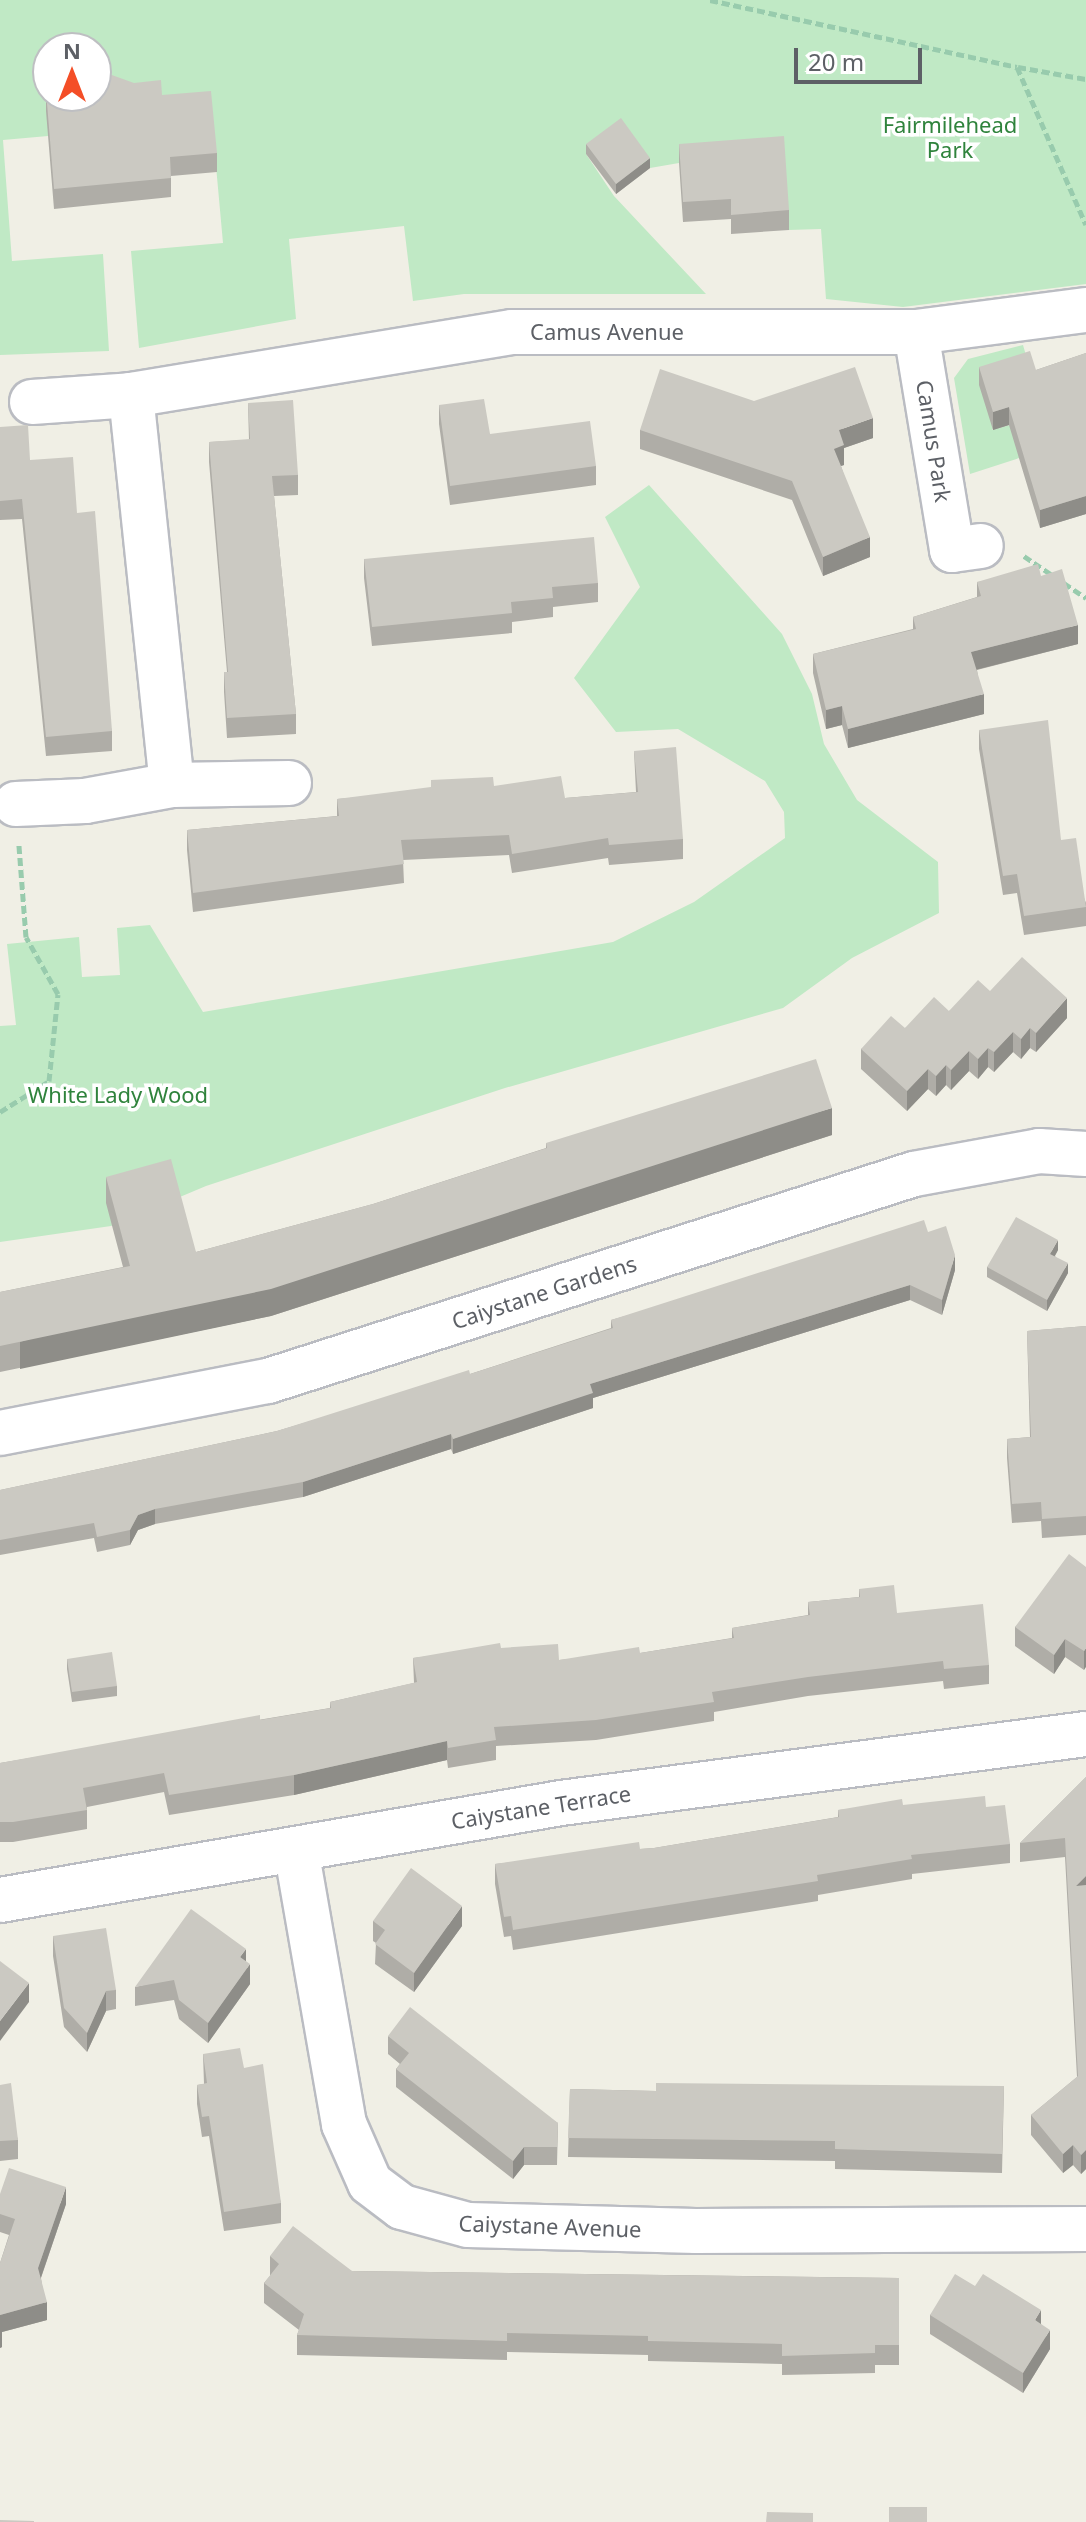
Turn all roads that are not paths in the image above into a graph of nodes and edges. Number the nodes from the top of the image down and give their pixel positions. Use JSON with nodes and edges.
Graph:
{"nodes":[{"id":1,"x":1086,"y":310,"type":"edge"},
{"id":2,"x":916,"y":332,"type":"junction"},
{"id":3,"x":131,"y":395,"type":"junction"},
{"id":4,"x":32,"y":402,"type":"dead end"},
{"id":5,"x":951,"y":553,"type":"road end"},
{"id":6,"x":289,"y":783,"type":"dead end"},
{"id":7,"x":172,"y":785,"type":"junction"},
{"id":8,"x":16,"y":804,"type":"road end"},
{"id":9,"x":1086,"y":1154,"type":"edge"},
{"id":10,"x":0,"y":1433,"type":"edge"},
{"id":11,"x":1086,"y":1734,"type":"edge"},
{"id":12,"x":296,"y":1849,"type":"junction"},
{"id":13,"x":0,"y":1900,"type":"edge"},
{"id":14,"x":1086,"y":2229,"type":"edge"}],
"edges":[{"from":1,"to":2,"type":"street","name":"Camus Avenue"},
{"from":2,"to":3,"type":"street","name":"Camus Avenue"},
{"from":2,"to":5,"type":"street","name":"Camus Park"},
{"from":3,"to":4,"type":"street","name":"Camus Avenue"},
{"from":3,"to":7,"type":"street"},
{"from":6,"to":7,"type":"street"},
{"from":7,"to":8,"type":"street"},
{"from":9,"to":10,"type":"street","name":"Caiystane Gardens"},
{"from":11,"to":12,"type":"street","name":"Caiystane Terrace"},
{"from":12,"to":13,"type":"street","name":"Caiystane Terrace"},
{"from":12,"to":14,"type":"street","name":"Caiystane Avenue"}]}
